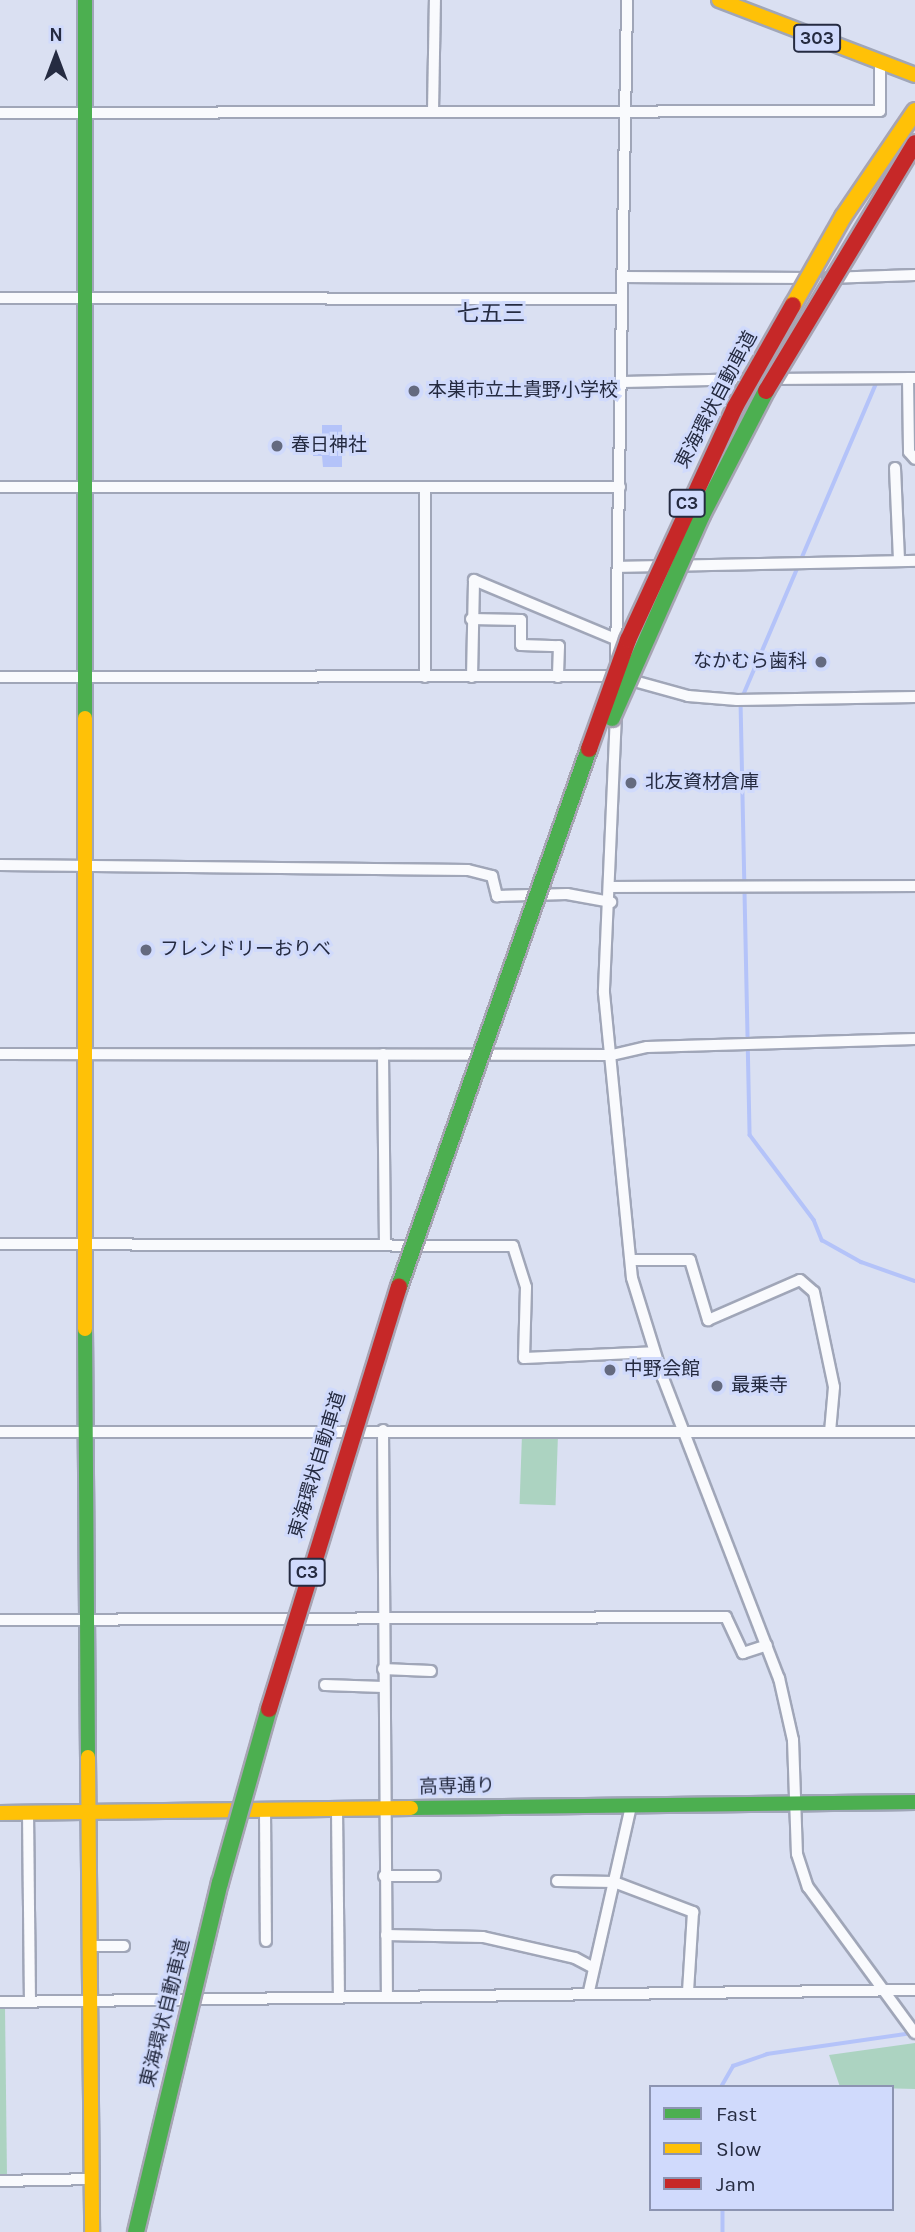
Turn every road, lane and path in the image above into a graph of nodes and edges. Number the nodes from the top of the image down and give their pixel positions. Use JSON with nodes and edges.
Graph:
{"nodes":[{"id":1,"x":85,"y":0,"type":"edge"},
{"id":2,"x":435,"y":0,"type":"edge"},
{"id":3,"x":627,"y":0,"type":"edge"},
{"id":4,"x":719,"y":0,"type":"edge"},
{"id":5,"x":880,"y":62,"type":"junction"},
{"id":6,"x":915,"y":75,"type":"edge"},
{"id":7,"x":626,"y":110,"type":"junction"},
{"id":8,"x":432,"y":111,"type":"junction"},
{"id":9,"x":915,"y":111,"type":"edge"},
{"id":10,"x":0,"y":113,"type":"edge"},
{"id":11,"x":84,"y":113,"type":"junction"},
{"id":12,"x":915,"y":143,"type":"edge"},
{"id":13,"x":915,"y":275,"type":"edge"},
{"id":14,"x":622,"y":277,"type":"junction"},
{"id":15,"x":0,"y":298,"type":"edge"},
{"id":16,"x":86,"y":298,"type":"junction"},
{"id":17,"x":622,"y":299,"type":"junction"},
{"id":18,"x":912,"y":378,"type":"edge"},
{"id":19,"x":623,"y":382,"type":"junction"},
{"id":20,"x":915,"y":459,"type":"edge"},
{"id":21,"x":895,"y":468,"type":"dead end"},
{"id":22,"x":0,"y":487,"type":"edge"},
{"id":23,"x":86,"y":487,"type":"junction"},
{"id":24,"x":425,"y":487,"type":"junction"},
{"id":25,"x":620,"y":487,"type":"junction"},
{"id":26,"x":899,"y":561,"type":"junction"},
{"id":27,"x":915,"y":561,"type":"edge"},
{"id":28,"x":618,"y":567,"type":"junction"},
{"id":29,"x":471,"y":619,"type":"junction"},
{"id":30,"x":615,"y":639,"type":"junction"},
{"id":31,"x":616,"y":676,"type":"junction"},
{"id":32,"x":0,"y":677,"type":"edge"},
{"id":33,"x":86,"y":677,"type":"junction"},
{"id":34,"x":425,"y":677,"type":"junction"},
{"id":35,"x":472,"y":677,"type":"junction"},
{"id":36,"x":558,"y":677,"type":"junction"},
{"id":37,"x":915,"y":697,"type":"edge"},
{"id":38,"x":0,"y":865,"type":"edge"},
{"id":39,"x":87,"y":865,"type":"junction"},
{"id":40,"x":915,"y":886,"type":"edge"},
{"id":41,"x":611,"y":887,"type":"junction"},
{"id":42,"x":611,"y":902,"type":"junction"},
{"id":43,"x":527,"y":927,"type":"junction"},
{"id":44,"x":915,"y":1038,"type":"edge"},
{"id":45,"x":0,"y":1054,"type":"edge"},
{"id":46,"x":84,"y":1054,"type":"junction"},
{"id":47,"x":383,"y":1054,"type":"junction"},
{"id":48,"x":612,"y":1055,"type":"junction"},
{"id":49,"x":0,"y":1244,"type":"edge"},
{"id":50,"x":85,"y":1244,"type":"junction"},
{"id":51,"x":385,"y":1244,"type":"junction"},
{"id":52,"x":632,"y":1260,"type":"junction"},
{"id":53,"x":654,"y":1352,"type":"junction"},
{"id":54,"x":682,"y":1429,"type":"junction"},
{"id":55,"x":85,"y":1430,"type":"junction"},
{"id":56,"x":383,"y":1430,"type":"junction"},
{"id":57,"x":0,"y":1432,"type":"edge"},
{"id":58,"x":830,"y":1432,"type":"junction"},
{"id":59,"x":915,"y":1432,"type":"edge"},
{"id":60,"x":384,"y":1617,"type":"junction"},
{"id":61,"x":86,"y":1618,"type":"junction"},
{"id":62,"x":0,"y":1620,"type":"edge"},
{"id":63,"x":767,"y":1645,"type":"junction"},
{"id":64,"x":383,"y":1669,"type":"junction"},
{"id":65,"x":431,"y":1671,"type":"dead end"},
{"id":66,"x":325,"y":1685,"type":"dead end"},
{"id":67,"x":383,"y":1687,"type":"junction"},
{"id":68,"x":915,"y":1802,"type":"edge"},
{"id":69,"x":797,"y":1804,"type":"junction"},
{"id":70,"x":631,"y":1805,"type":"junction"},
{"id":71,"x":383,"y":1808,"type":"junction"},
{"id":72,"x":337,"y":1809,"type":"junction"},
{"id":73,"x":265,"y":1810,"type":"junction"},
{"id":74,"x":87,"y":1811,"type":"junction"},
{"id":75,"x":28,"y":1812,"type":"junction"},
{"id":76,"x":0,"y":1813,"type":"edge"},
{"id":77,"x":384,"y":1876,"type":"junction"},
{"id":78,"x":435,"y":1876,"type":"dead end"},
{"id":79,"x":557,"y":1881,"type":"dead end"},
{"id":80,"x":614,"y":1882,"type":"junction"},
{"id":81,"x":386,"y":1935,"type":"junction"},
{"id":82,"x":266,"y":1941,"type":"dead end"},
{"id":83,"x":88,"y":1946,"type":"junction"},
{"id":84,"x":124,"y":1946,"type":"dead end"},
{"id":85,"x":594,"y":1968,"type":"junction"},
{"id":86,"x":915,"y":1990,"type":"edge"},
{"id":87,"x":589,"y":1991,"type":"junction"},
{"id":88,"x":688,"y":1992,"type":"junction"},
{"id":89,"x":883,"y":1992,"type":"junction"},
{"id":90,"x":387,"y":1996,"type":"junction"},
{"id":91,"x":339,"y":1997,"type":"junction"},
{"id":92,"x":89,"y":2000,"type":"junction"},
{"id":93,"x":30,"y":2001,"type":"junction"},
{"id":94,"x":0,"y":2002,"type":"edge"},
{"id":95,"x":915,"y":2034,"type":"edge"},
{"id":96,"x":92,"y":2179,"type":"junction"},
{"id":97,"x":0,"y":2180,"type":"edge"},
{"id":98,"x":92,"y":2232,"type":"edge"},
{"id":99,"x":136,"y":2232,"type":"edge"}],
"edges":[{"from":1,"to":11,"type":"main road"},
{"from":2,"to":8,"type":"street"},
{"from":3,"to":7,"type":"street"},
{"from":4,"to":5,"type":"main road","number":"303"},
{"from":5,"to":6,"type":"main road","number":"303"},
{"from":5,"to":7,"type":"street"},
{"from":7,"to":8,"type":"street"},
{"from":7,"to":14,"type":"street"},
{"from":8,"to":11,"type":"street"},
{"from":9,"to":43,"type":"main road","name":"東海環状自動車道","number":"C3","bridge":true},
{"from":10,"to":11,"type":"street"},
{"from":11,"to":16,"type":"main road"},
{"from":12,"to":43,"type":"main road","name":"東海環状自動車道","number":"C3","bridge":true},
{"from":13,"to":14,"type":"street"},
{"from":14,"to":17,"type":"street"},
{"from":15,"to":16,"type":"street"},
{"from":16,"to":17,"type":"street"},
{"from":16,"to":23,"type":"main road"},
{"from":17,"to":19,"type":"street"},
{"from":18,"to":19,"type":"street"},
{"from":18,"to":20,"type":"street"},
{"from":19,"to":25,"type":"street"},
{"from":21,"to":26,"type":"street"},
{"from":22,"to":23,"type":"street"},
{"from":23,"to":24,"type":"street"},
{"from":23,"to":33,"type":"main road"},
{"from":24,"to":25,"type":"street"},
{"from":24,"to":34,"type":"street"},
{"from":25,"to":28,"type":"street"},
{"from":26,"to":27,"type":"street"},
{"from":26,"to":28,"type":"street"},
{"from":28,"to":30,"type":"street"},
{"from":29,"to":30,"type":"street"},
{"from":29,"to":35,"type":"street"},
{"from":29,"to":36,"type":"street"},
{"from":30,"to":31,"type":"street"},
{"from":31,"to":36,"type":"street"},
{"from":31,"to":37,"type":"street"},
{"from":31,"to":41,"type":"street"},
{"from":32,"to":33,"type":"street"},
{"from":33,"to":34,"type":"street"},
{"from":33,"to":39,"type":"main road"},
{"from":34,"to":35,"type":"street"},
{"from":35,"to":36,"type":"street"},
{"from":38,"to":39,"type":"street"},
{"from":39,"to":42,"type":"street"},
{"from":39,"to":46,"type":"main road"},
{"from":40,"to":41,"type":"street"},
{"from":41,"to":42,"type":"street"},
{"from":42,"to":48,"type":"street"},
{"from":43,"to":99,"type":"main road","name":"東海環状自動車道","number":"C3","bridge":true},
{"from":44,"to":48,"type":"street"},
{"from":45,"to":46,"type":"street"},
{"from":46,"to":47,"type":"street"},
{"from":46,"to":50,"type":"main road"},
{"from":47,"to":48,"type":"street"},
{"from":47,"to":51,"type":"street"},
{"from":48,"to":52,"type":"street"},
{"from":49,"to":50,"type":"street"},
{"from":50,"to":51,"type":"street"},
{"from":50,"to":55,"type":"main road"},
{"from":51,"to":53,"type":"street"},
{"from":52,"to":53,"type":"street"},
{"from":52,"to":58,"type":"street"},
{"from":53,"to":54,"type":"street"},
{"from":54,"to":56,"type":"street"},
{"from":54,"to":58,"type":"street"},
{"from":54,"to":63,"type":"street"},
{"from":55,"to":56,"type":"street"},
{"from":55,"to":57,"type":"street"},
{"from":55,"to":61,"type":"main road"},
{"from":56,"to":60,"type":"street"},
{"from":58,"to":59,"type":"street"},
{"from":60,"to":61,"type":"street"},
{"from":60,"to":63,"type":"street"},
{"from":60,"to":64,"type":"street"},
{"from":61,"to":62,"type":"street"},
{"from":61,"to":74,"type":"main road"},
{"from":63,"to":69,"type":"street"},
{"from":64,"to":65,"type":"street"},
{"from":64,"to":67,"type":"street"},
{"from":66,"to":67,"type":"street"},
{"from":67,"to":71,"type":"street"},
{"from":68,"to":69,"type":"main road","name":"高専通り"},
{"from":69,"to":70,"type":"main road","name":"高専通り"},
{"from":69,"to":89,"type":"street"},
{"from":70,"to":71,"type":"main road","name":"高専通り"},
{"from":70,"to":80,"type":"street"},
{"from":71,"to":72,"type":"main road","name":"高専通り"},
{"from":71,"to":77,"type":"street"},
{"from":72,"to":73,"type":"main road","name":"高専通り"},
{"from":72,"to":91,"type":"street"},
{"from":73,"to":74,"type":"main road","name":"高専通り"},
{"from":73,"to":82,"type":"street"},
{"from":74,"to":75,"type":"main road","name":"高専通り"},
{"from":74,"to":83,"type":"main road"},
{"from":75,"to":76,"type":"main road","name":"高専通り"},
{"from":75,"to":93,"type":"street"},
{"from":77,"to":78,"type":"street"},
{"from":77,"to":81,"type":"street"},
{"from":79,"to":80,"type":"street"},
{"from":80,"to":85,"type":"street"},
{"from":80,"to":88,"type":"street"},
{"from":81,"to":85,"type":"street"},
{"from":81,"to":90,"type":"street"},
{"from":83,"to":84,"type":"street"},
{"from":83,"to":92,"type":"main road"},
{"from":85,"to":87,"type":"street"},
{"from":86,"to":89,"type":"street"},
{"from":87,"to":88,"type":"street"},
{"from":87,"to":90,"type":"street"},
{"from":88,"to":89,"type":"street"},
{"from":89,"to":95,"type":"street"},
{"from":90,"to":91,"type":"street"},
{"from":91,"to":92,"type":"street"},
{"from":92,"to":93,"type":"street"},
{"from":92,"to":96,"type":"main road"},
{"from":93,"to":94,"type":"street"},
{"from":96,"to":97,"type":"street"},
{"from":96,"to":98,"type":"main road"}]}
